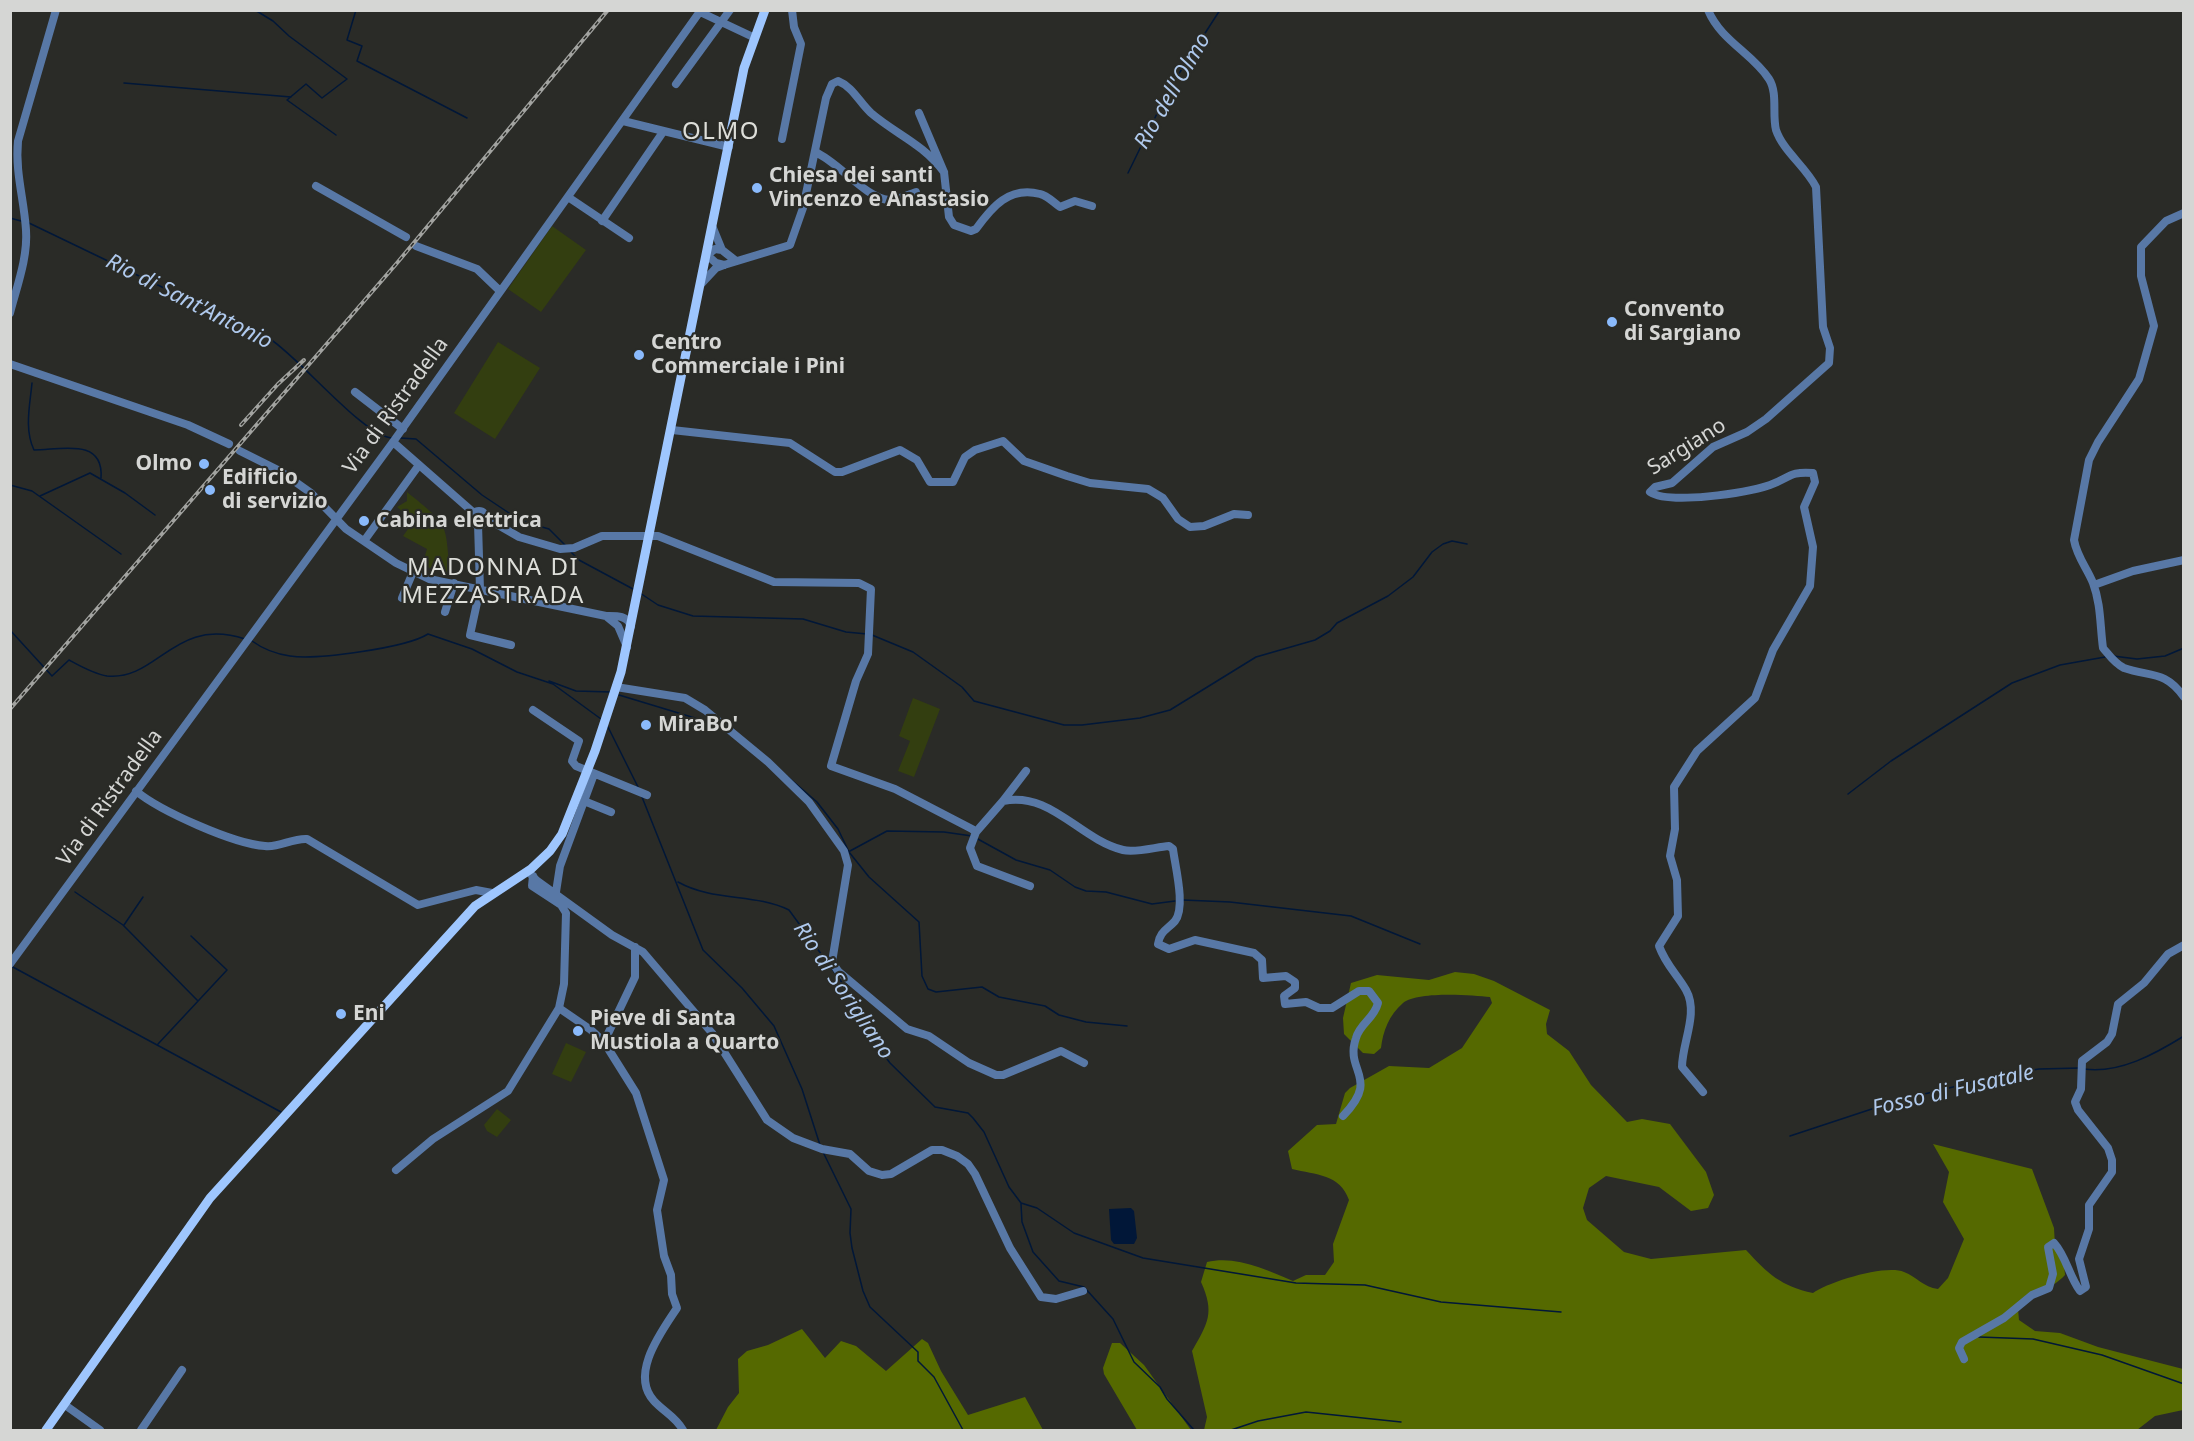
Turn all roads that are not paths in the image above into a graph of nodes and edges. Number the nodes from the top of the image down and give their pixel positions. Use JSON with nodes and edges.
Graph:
{"nodes":[{"id":1,"x":56,"y":10,"type":"edge"},
{"id":2,"x":730,"y":10,"type":"edge"},
{"id":3,"x":765,"y":10,"type":"edge"},
{"id":4,"x":792,"y":10,"type":"edge"},
{"id":5,"x":1708,"y":10,"type":"edge"},
{"id":6,"x":701,"y":11,"type":"edge"},
{"id":7,"x":722,"y":21,"type":"junction"},
{"id":8,"x":753,"y":37,"type":"junction"},
{"id":9,"x":676,"y":84,"type":"dead end"},
{"id":10,"x":919,"y":113,"type":"dead end"},
{"id":11,"x":622,"y":122,"type":"junction"},
{"id":12,"x":663,"y":132,"type":"junction"},
{"id":13,"x":782,"y":139,"type":"dead end"},
{"id":14,"x":729,"y":147,"type":"junction"},
{"id":15,"x":814,"y":152,"type":"junction"},
{"id":16,"x":944,"y":172,"type":"junction"},
{"id":17,"x":316,"y":186,"type":"dead end"},
{"id":18,"x":916,"y":192,"type":"dead end"},
{"id":19,"x":568,"y":197,"type":"junction"},
{"id":20,"x":1092,"y":206,"type":"dead end"},
{"id":21,"x":2184,"y":213,"type":"edge"},
{"id":22,"x":602,"y":221,"type":"junction"},
{"id":23,"x":713,"y":228,"type":"junction"},
{"id":24,"x":406,"y":237,"type":"dead end"},
{"id":25,"x":629,"y":238,"type":"dead end"},
{"id":26,"x":416,"y":246,"type":"dead end"},
{"id":27,"x":722,"y":250,"type":"junction"},
{"id":28,"x":708,"y":255,"type":"junction"},
{"id":29,"x":736,"y":261,"type":"junction"},
{"id":30,"x":724,"y":265,"type":"junction"},
{"id":31,"x":702,"y":283,"type":"junction"},
{"id":32,"x":500,"y":291,"type":"junction"},
{"id":33,"x":10,"y":313,"type":"edge"},
{"id":34,"x":10,"y":364,"type":"edge"},
{"id":35,"x":355,"y":392,"type":"dead end"},
{"id":36,"x":403,"y":429,"type":"junction"},
{"id":37,"x":672,"y":430,"type":"junction"},
{"id":38,"x":393,"y":442,"type":"junction"},
{"id":39,"x":229,"y":444,"type":"dead end"},
{"id":40,"x":240,"y":451,"type":"dead end"},
{"id":41,"x":419,"y":465,"type":"junction"},
{"id":42,"x":474,"y":513,"type":"junction"},
{"id":43,"x":1248,"y":516,"type":"dead end"},
{"id":44,"x":486,"y":518,"type":"junction"},
{"id":45,"x":337,"y":519,"type":"junction"},
{"id":46,"x":478,"y":524,"type":"junction"},
{"id":47,"x":649,"y":537,"type":"junction"},
{"id":48,"x":364,"y":541,"type":"junction"},
{"id":49,"x":2184,"y":560,"type":"edge"},
{"id":50,"x":413,"y":572,"type":"junction"},
{"id":51,"x":454,"y":583,"type":"junction"},
{"id":52,"x":2094,"y":585,"type":"junction"},
{"id":53,"x":480,"y":589,"type":"junction"},
{"id":54,"x":637,"y":597,"type":"junction"},
{"id":55,"x":402,"y":598,"type":"dead end"},
{"id":56,"x":445,"y":612,"type":"dead end"},
{"id":57,"x":606,"y":616,"type":"junction"},
{"id":58,"x":622,"y":617,"type":"junction"},
{"id":59,"x":618,"y":626,"type":"junction"},
{"id":60,"x":632,"y":627,"type":"junction"},
{"id":61,"x":511,"y":645,"type":"dead end"},
{"id":62,"x":627,"y":647,"type":"junction"},
{"id":63,"x":616,"y":687,"type":"junction"},
{"id":64,"x":2184,"y":697,"type":"edge"},
{"id":65,"x":533,"y":710,"type":"dead end"},
{"id":66,"x":1026,"y":771,"type":"dead end"},
{"id":67,"x":590,"y":772,"type":"junction"},
{"id":68,"x":136,"y":791,"type":"junction"},
{"id":69,"x":648,"y":795,"type":"dead end"},
{"id":70,"x":584,"y":801,"type":"junction"},
{"id":71,"x":1003,"y":801,"type":"junction"},
{"id":72,"x":611,"y":812,"type":"dead end"},
{"id":73,"x":976,"y":832,"type":"junction"},
{"id":74,"x":530,"y":874,"type":"junction"},
{"id":75,"x":1030,"y":886,"type":"dead end"},
{"id":76,"x":556,"y":892,"type":"junction"},
{"id":77,"x":492,"y":893,"type":"junction"},
{"id":78,"x":2184,"y":945,"type":"edge"},
{"id":79,"x":635,"y":947,"type":"junction"},
{"id":80,"x":10,"y":964,"type":"edge"},
{"id":81,"x":559,"y":1008,"type":"junction"},
{"id":82,"x":604,"y":1042,"type":"junction"},
{"id":83,"x":1084,"y":1063,"type":"dead end"},
{"id":84,"x":1703,"y":1092,"type":"dead end"},
{"id":85,"x":1343,"y":1116,"type":"dead end"},
{"id":86,"x":396,"y":1170,"type":"dead end"},
{"id":87,"x":1083,"y":1292,"type":"dead end"},
{"id":88,"x":1964,"y":1359,"type":"dead end"},
{"id":89,"x":182,"y":1370,"type":"dead end"},
{"id":90,"x":65,"y":1405,"type":"junction"},
{"id":91,"x":681,"y":1429,"type":"edge"},
{"id":92,"x":46,"y":1431,"type":"edge"},
{"id":93,"x":100,"y":1431,"type":"edge"},
{"id":94,"x":141,"y":1431,"type":"edge"}],
"edges":[{"from":1,"to":33,"type":"street"},
{"from":2,"to":7,"type":"street"},
{"from":3,"to":8,"type":"main road"},
{"from":4,"to":13,"type":"street"},
{"from":5,"to":84,"type":"street","name":"Sargiano"},
{"from":6,"to":7,"type":"street"},
{"from":6,"to":11,"type":"street","name":"Via di Ristradella"},
{"from":7,"to":8,"type":"street"},
{"from":7,"to":9,"type":"street"},
{"from":8,"to":14,"type":"main road"},
{"from":10,"to":16,"type":"street"},
{"from":11,"to":12,"type":"street"},
{"from":11,"to":19,"type":"street","name":"Via di Ristradella"},
{"from":12,"to":14,"type":"street"},
{"from":12,"to":22,"type":"street"},
{"from":14,"to":23,"type":"main road"},
{"from":15,"to":16,"type":"street"},
{"from":15,"to":18,"type":"street"},
{"from":15,"to":29,"type":"street"},
{"from":16,"to":20,"type":"street"},
{"from":17,"to":24,"type":"street"},
{"from":19,"to":22,"type":"street"},
{"from":19,"to":32,"type":"street","name":"Via di Ristradella"},
{"from":21,"to":52,"type":"street"},
{"from":22,"to":25,"type":"street"},
{"from":23,"to":27,"type":"street"},
{"from":23,"to":28,"type":"main road"},
{"from":26,"to":32,"type":"street"},
{"from":27,"to":28,"type":"street"},
{"from":27,"to":29,"type":"street"},
{"from":28,"to":30,"type":"street"},
{"from":28,"to":31,"type":"main road"},
{"from":29,"to":30,"type":"street"},
{"from":30,"to":31,"type":"street"},
{"from":31,"to":37,"type":"main road"},
{"from":32,"to":36,"type":"street","name":"Via di Ristradella"},
{"from":34,"to":39,"type":"street"},
{"from":35,"to":36,"type":"street"},
{"from":36,"to":38,"type":"street","name":"Via di Ristradella"},
{"from":37,"to":43,"type":"street"},
{"from":37,"to":47,"type":"main road"},
{"from":38,"to":41,"type":"street"},
{"from":38,"to":45,"type":"street","name":"Via di Ristradella"},
{"from":40,"to":45,"type":"street"},
{"from":41,"to":42,"type":"street"},
{"from":41,"to":48,"type":"street"},
{"from":42,"to":44,"type":"street"},
{"from":42,"to":46,"type":"street"},
{"from":44,"to":46,"type":"street"},
{"from":44,"to":47,"type":"street"},
{"from":45,"to":48,"type":"street"},
{"from":45,"to":68,"type":"street","name":"Via di Ristradella"},
{"from":46,"to":53,"type":"street"},
{"from":47,"to":54,"type":"main road"},
{"from":47,"to":73,"type":"street"},
{"from":48,"to":50,"type":"street"},
{"from":49,"to":52,"type":"street"},
{"from":50,"to":51,"type":"street"},
{"from":50,"to":55,"type":"street"},
{"from":51,"to":53,"type":"street"},
{"from":51,"to":56,"type":"street"},
{"from":52,"to":64,"type":"street"},
{"from":53,"to":57,"type":"street"},
{"from":53,"to":61,"type":"street"},
{"from":54,"to":58,"type":"street"},
{"from":54,"to":60,"type":"main road"},
{"from":57,"to":58,"type":"street"},
{"from":57,"to":59,"type":"street"},
{"from":58,"to":60,"type":"street"},
{"from":59,"to":60,"type":"street"},
{"from":59,"to":62,"type":"street"},
{"from":60,"to":62,"type":"main road"},
{"from":62,"to":63,"type":"main road"},
{"from":63,"to":67,"type":"main road"},
{"from":63,"to":83,"type":"street"},
{"from":65,"to":67,"type":"street"},
{"from":66,"to":71,"type":"street"},
{"from":67,"to":69,"type":"street"},
{"from":67,"to":70,"type":"street"},
{"from":67,"to":74,"type":"main road"},
{"from":68,"to":77,"type":"street"},
{"from":68,"to":80,"type":"street","name":"Via di Ristradella"},
{"from":70,"to":72,"type":"street"},
{"from":70,"to":76,"type":"street"},
{"from":71,"to":73,"type":"street"},
{"from":71,"to":85,"type":"street"},
{"from":73,"to":75,"type":"street"},
{"from":74,"to":76,"type":"street"},
{"from":74,"to":77,"type":"main road"},
{"from":74,"to":81,"type":"street"},
{"from":76,"to":79,"type":"street"},
{"from":77,"to":90,"type":"main road"},
{"from":78,"to":88,"type":"street"},
{"from":79,"to":82,"type":"street"},
{"from":79,"to":87,"type":"street"},
{"from":81,"to":82,"type":"street"},
{"from":81,"to":86,"type":"street"},
{"from":82,"to":91,"type":"street"},
{"from":89,"to":94,"type":"street"},
{"from":90,"to":92,"type":"main road"},
{"from":90,"to":93,"type":"street"}]}
